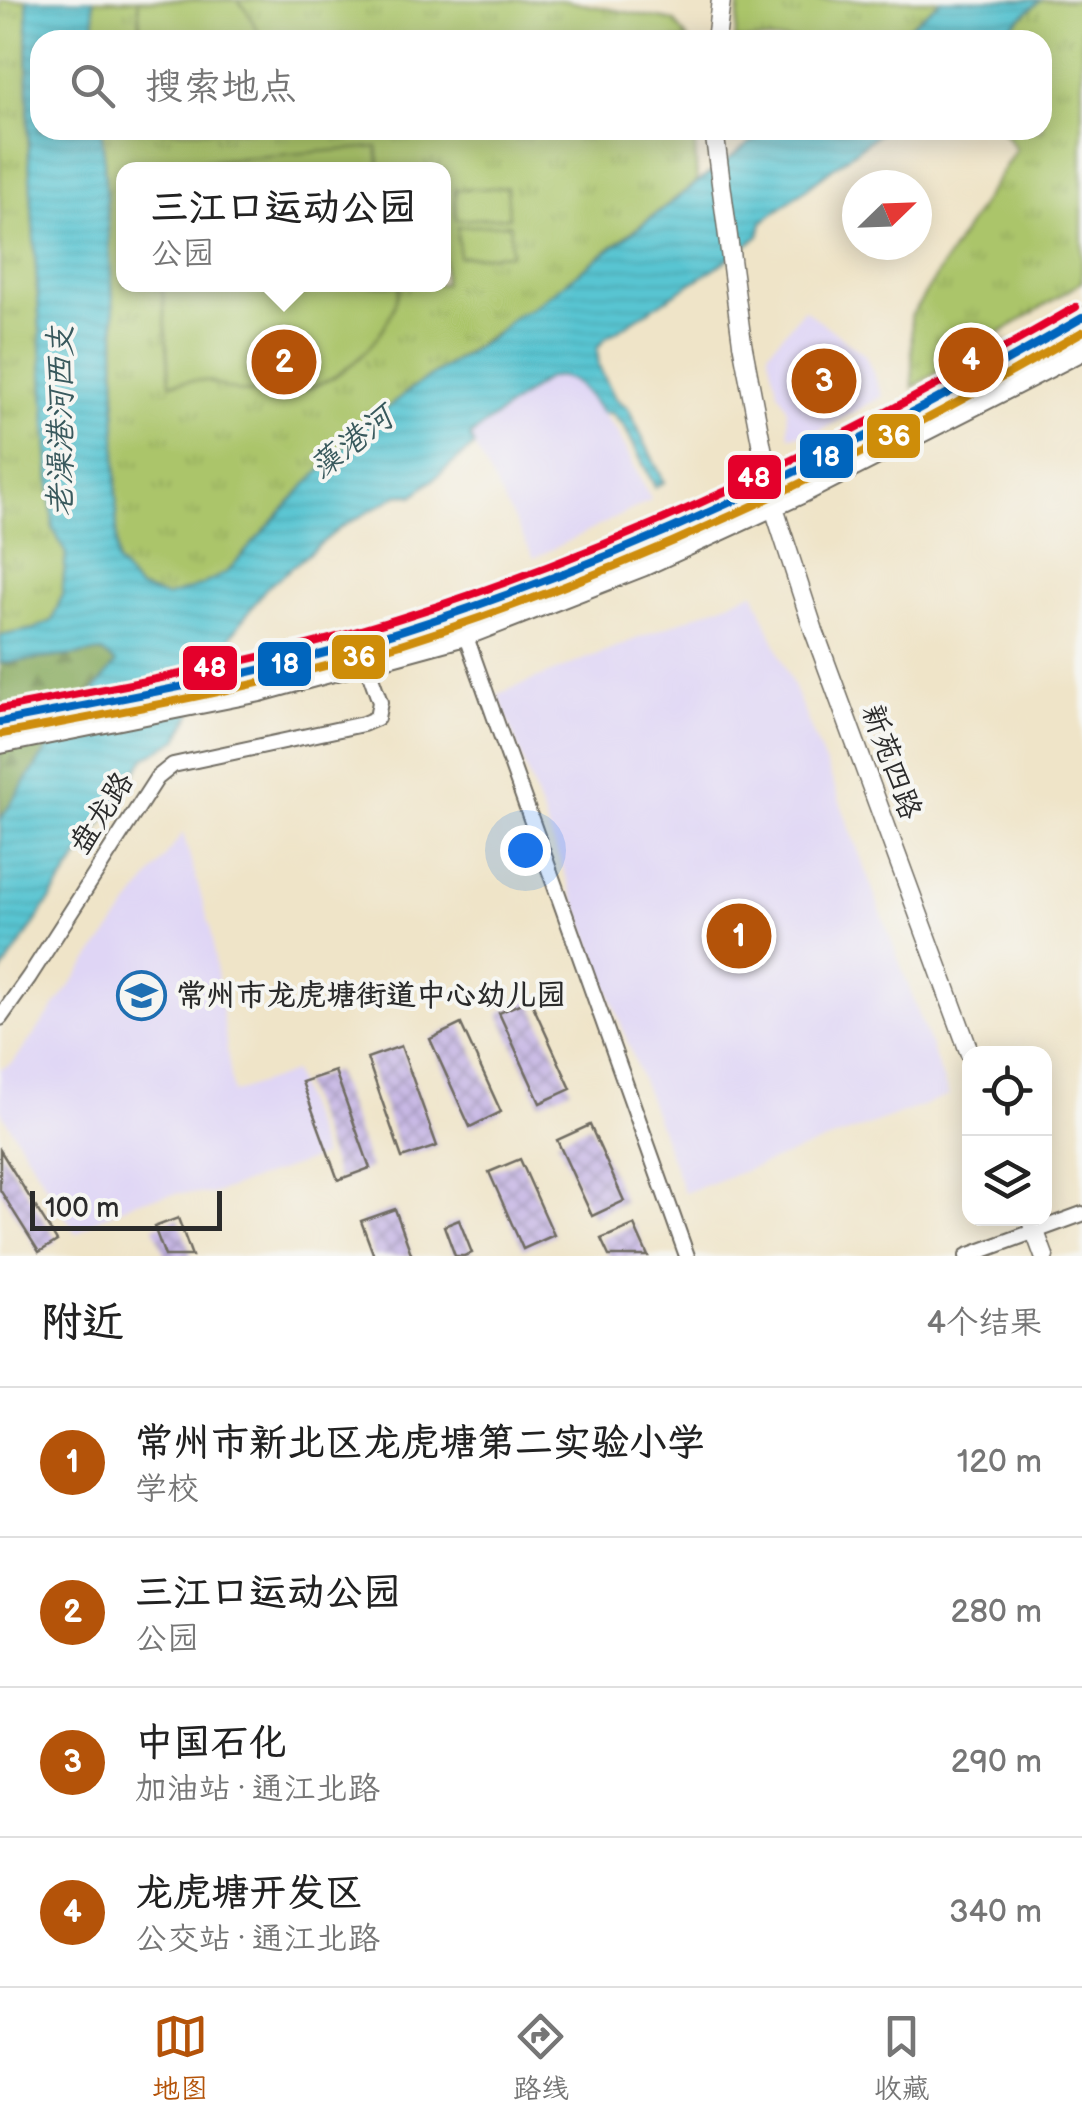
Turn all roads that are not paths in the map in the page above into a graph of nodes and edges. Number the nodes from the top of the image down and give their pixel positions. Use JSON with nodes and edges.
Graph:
{"nodes":[{"id":1,"x":718,"y":0,"type":"edge"},
{"id":2,"x":716,"y":30,"type":"edge"},
{"id":3,"x":714,"y":140,"type":"edge"},
{"id":4,"x":1082,"y":318,"type":"edge"},
{"id":5,"x":1082,"y":349,"type":"edge"},
{"id":6,"x":772,"y":496,"type":"junction"},
{"id":7,"x":465,"y":634,"type":"junction"},
{"id":8,"x":366,"y":663,"type":"junction"},
{"id":9,"x":0,"y":722,"type":"edge"},
{"id":10,"x":0,"y":742,"type":"edge"},
{"id":11,"x":0,"y":1018,"type":"edge"},
{"id":12,"x":967,"y":1046,"type":"edge"},
{"id":13,"x":1082,"y":1214,"type":"edge"},
{"id":14,"x":1052,"y":1221,"type":"edge"},
{"id":15,"x":1030,"y":1226,"type":"edge"},
{"id":16,"x":1032,"y":1226,"type":"edge"},
{"id":17,"x":688,"y":1256,"type":"edge"},
{"id":18,"x":967,"y":1256,"type":"edge"},
{"id":19,"x":1044,"y":1256,"type":"edge"}],
"edges":[{"from":1,"to":2,"type":"street"},
{"from":3,"to":6,"type":"street","name":"新苑四路"},
{"from":4,"to":6,"type":"main road"},
{"from":5,"to":6,"type":"main road"},
{"from":6,"to":7,"type":"main road"},
{"from":6,"to":9,"type":"main road"},
{"from":6,"to":12,"type":"street","name":"新苑四路"},
{"from":7,"to":8,"type":"main road"},
{"from":7,"to":17,"type":"street"},
{"from":8,"to":10,"type":"main road"},
{"from":8,"to":11,"type":"street","name":"盘龙路"},
{"from":13,"to":14,"type":"street"},
{"from":15,"to":18,"type":"street"},
{"from":16,"to":19,"type":"street"}]}
